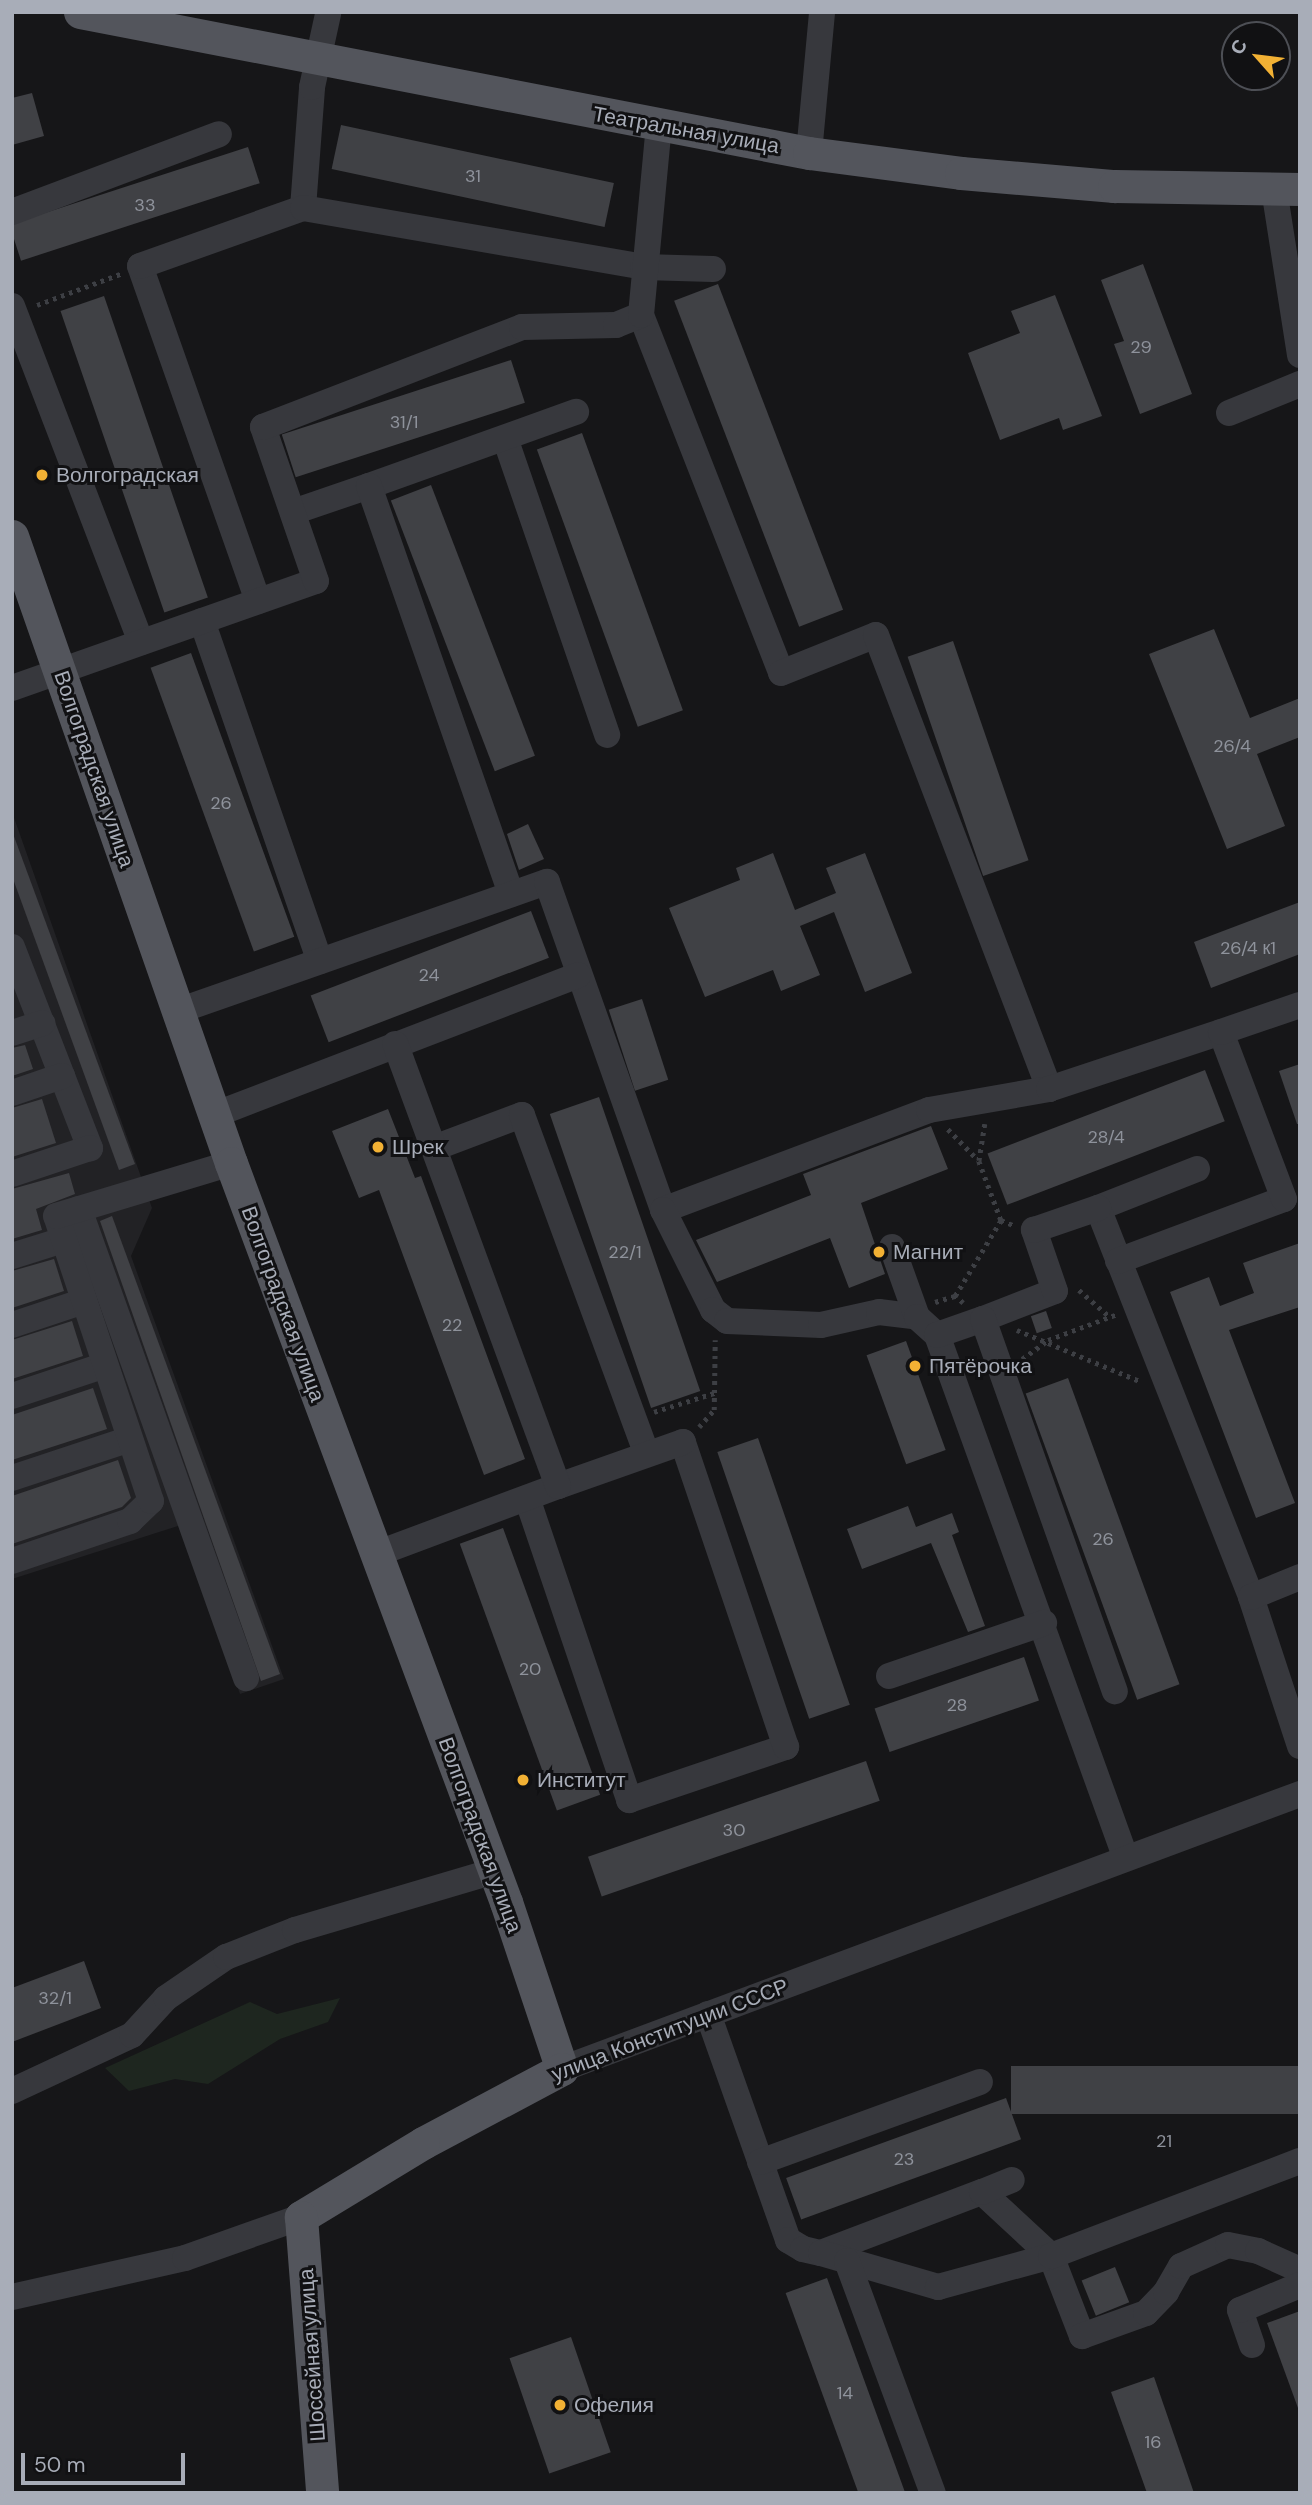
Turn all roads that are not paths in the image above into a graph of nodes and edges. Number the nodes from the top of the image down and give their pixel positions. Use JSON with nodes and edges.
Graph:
{"nodes":[{"id":1,"x":80,"y":12,"type":"edge"},
{"id":2,"x":822,"y":12,"type":"edge"},
{"id":3,"x":328,"y":14,"type":"edge"},
{"id":4,"x":318,"y":61,"type":"junction"},
{"id":5,"x":659,"y":125,"type":"junction"},
{"id":6,"x":219,"y":134,"type":"dead end"},
{"id":7,"x":809,"y":153,"type":"junction"},
{"id":8,"x":1287,"y":189,"type":"edge"},
{"id":9,"x":303,"y":208,"type":"junction"},
{"id":10,"x":12,"y":212,"type":"edge"},
{"id":11,"x":643,"y":267,"type":"junction"},
{"id":12,"x":713,"y":269,"type":"dead end"},
{"id":13,"x":14,"y":311,"type":"edge"},
{"id":14,"x":641,"y":315,"type":"junction"},
{"id":15,"x":1300,"y":355,"type":"edge"},
{"id":16,"x":1300,"y":384,"type":"edge"},
{"id":17,"x":576,"y":412,"type":"dead end"},
{"id":18,"x":1228,"y":413,"type":"dead end"},
{"id":19,"x":505,"y":438,"type":"junction"},
{"id":20,"x":369,"y":486,"type":"junction"},
{"id":21,"x":293,"y":512,"type":"junction"},
{"id":22,"x":12,"y":536,"type":"edge"},
{"id":23,"x":258,"y":601,"type":"junction"},
{"id":24,"x":202,"y":621,"type":"junction"},
{"id":25,"x":141,"y":642,"type":"junction"},
{"id":26,"x":60,"y":671,"type":"junction"},
{"id":27,"x":12,"y":688,"type":"edge"},
{"id":28,"x":607,"y":734,"type":"dead end"},
{"id":29,"x":511,"y":894,"type":"junction"},
{"id":30,"x":12,"y":947,"type":"edge"},
{"id":31,"x":320,"y":961,"type":"junction"},
{"id":32,"x":578,"y":975,"type":"junction"},
{"id":33,"x":18,"y":979,"type":"edge"},
{"id":34,"x":1300,"y":1005,"type":"edge"},
{"id":35,"x":178,"y":1011,"type":"junction"},
{"id":36,"x":41,"y":1023,"type":"junction"},
{"id":37,"x":1221,"y":1032,"type":"junction"},
{"id":38,"x":12,"y":1033,"type":"edge"},
{"id":39,"x":395,"y":1044,"type":"junction"},
{"id":40,"x":62,"y":1076,"type":"junction"},
{"id":41,"x":1049,"y":1090,"type":"junction"},
{"id":42,"x":12,"y":1093,"type":"edge"},
{"id":43,"x":214,"y":1115,"type":"junction"},
{"id":44,"x":433,"y":1148,"type":"junction"},
{"id":45,"x":231,"y":1163,"type":"junction"},
{"id":46,"x":1198,"y":1169,"type":"dead end"},
{"id":47,"x":12,"y":1174,"type":"edge"},
{"id":48,"x":1098,"y":1208,"type":"junction"},
{"id":49,"x":79,"y":1209,"type":"junction"},
{"id":50,"x":663,"y":1210,"type":"junction"},
{"id":51,"x":63,"y":1240,"type":"junction"},
{"id":52,"x":892,"y":1247,"type":"dead end"},
{"id":53,"x":12,"y":1256,"type":"edge"},
{"id":54,"x":1118,"y":1261,"type":"junction"},
{"id":55,"x":84,"y":1301,"type":"junction"},
{"id":56,"x":917,"y":1317,"type":"junction"},
{"id":57,"x":983,"y":1319,"type":"junction"},
{"id":58,"x":12,"y":1325,"type":"edge"},
{"id":59,"x":937,"y":1335,"type":"junction"},
{"id":60,"x":105,"y":1365,"type":"junction"},
{"id":61,"x":12,"y":1396,"type":"edge"},
{"id":62,"x":130,"y":1439,"type":"junction"},
{"id":63,"x":647,"y":1454,"type":"junction"},
{"id":64,"x":12,"y":1478,"type":"edge"},
{"id":65,"x":558,"y":1486,"type":"junction"},
{"id":66,"x":527,"y":1498,"type":"junction"},
{"id":67,"x":376,"y":1554,"type":"junction"},
{"id":68,"x":12,"y":1561,"type":"edge"},
{"id":69,"x":1300,"y":1577,"type":"edge"},
{"id":70,"x":1251,"y":1597,"type":"junction"},
{"id":71,"x":1045,"y":1623,"type":"junction"},
{"id":72,"x":889,"y":1676,"type":"dead end"},
{"id":73,"x":246,"y":1678,"type":"dead end"},
{"id":74,"x":1115,"y":1691,"type":"dead end"},
{"id":75,"x":1300,"y":1746,"type":"edge"},
{"id":76,"x":1300,"y":1794,"type":"edge"},
{"id":77,"x":1125,"y":1856,"type":"junction"},
{"id":78,"x":494,"y":1871,"type":"junction"},
{"id":79,"x":708,"y":2014,"type":"junction"},
{"id":80,"x":562,"y":2069,"type":"junction"},
{"id":81,"x":980,"y":2082,"type":"dead end"},
{"id":82,"x":12,"y":2091,"type":"edge"},
{"id":83,"x":1300,"y":2161,"type":"edge"},
{"id":84,"x":760,"y":2162,"type":"junction"},
{"id":85,"x":1012,"y":2180,"type":"dead end"},
{"id":86,"x":982,"y":2192,"type":"junction"},
{"id":87,"x":301,"y":2217,"type":"junction"},
{"id":88,"x":821,"y":2253,"type":"junction"},
{"id":89,"x":1051,"y":2256,"type":"junction"},
{"id":90,"x":847,"y":2261,"type":"junction"},
{"id":91,"x":1300,"y":2270,"type":"edge"},
{"id":92,"x":1300,"y":2285,"type":"edge"},
{"id":93,"x":12,"y":2297,"type":"edge"},
{"id":94,"x":1252,"y":2345,"type":"dead end"},
{"id":95,"x":322,"y":2493,"type":"edge"},
{"id":96,"x":933,"y":2493,"type":"edge"}],
"edges":[{"from":1,"to":4,"type":"main road","name":"Театральная улица"},
{"from":2,"to":7,"type":"street"},
{"from":3,"to":4,"type":"street"},
{"from":4,"to":5,"type":"main road","name":"Театральная улица"},
{"from":4,"to":9,"type":"street"},
{"from":5,"to":7,"type":"main road","name":"Театральная улица"},
{"from":5,"to":11,"type":"street"},
{"from":6,"to":10,"type":"street"},
{"from":7,"to":8,"type":"main road","name":"Театральная улица"},
{"from":8,"to":15,"type":"street"},
{"from":9,"to":11,"type":"street"},
{"from":9,"to":23,"type":"street"},
{"from":11,"to":12,"type":"street"},
{"from":11,"to":14,"type":"street"},
{"from":13,"to":25,"type":"street"},
{"from":14,"to":21,"type":"street"},
{"from":14,"to":41,"type":"street"},
{"from":16,"to":18,"type":"street"},
{"from":17,"to":19,"type":"street"},
{"from":19,"to":20,"type":"street"},
{"from":19,"to":28,"type":"street"},
{"from":20,"to":21,"type":"street"},
{"from":20,"to":29,"type":"street"},
{"from":21,"to":23,"type":"street"},
{"from":22,"to":26,"type":"main road","name":"Волгоградская улица"},
{"from":23,"to":24,"type":"street"},
{"from":24,"to":25,"type":"street"},
{"from":24,"to":31,"type":"street"},
{"from":25,"to":26,"type":"street"},
{"from":26,"to":27,"type":"street"},
{"from":26,"to":35,"type":"main road","name":"Волгоградская улица"},
{"from":29,"to":31,"type":"street"},
{"from":29,"to":32,"type":"street"},
{"from":30,"to":33,"type":"street"},
{"from":31,"to":35,"type":"street"},
{"from":32,"to":39,"type":"street"},
{"from":32,"to":50,"type":"street"},
{"from":33,"to":36,"type":"street"},
{"from":34,"to":37,"type":"street"},
{"from":35,"to":43,"type":"main road","name":"Волгоградская улица"},
{"from":36,"to":38,"type":"street"},
{"from":36,"to":40,"type":"street"},
{"from":37,"to":41,"type":"street"},
{"from":37,"to":54,"type":"street"},
{"from":39,"to":43,"type":"street"},
{"from":39,"to":44,"type":"street"},
{"from":40,"to":42,"type":"street"},
{"from":40,"to":47,"type":"street"},
{"from":41,"to":50,"type":"street"},
{"from":43,"to":45,"type":"main road","name":"Волгоградская улица"},
{"from":44,"to":63,"type":"street"},
{"from":44,"to":65,"type":"street"},
{"from":45,"to":49,"type":"street"},
{"from":45,"to":67,"type":"main road","name":"Волгоградская улица"},
{"from":46,"to":48,"type":"street"},
{"from":48,"to":54,"type":"street"},
{"from":48,"to":57,"type":"street"},
{"from":49,"to":51,"type":"street"},
{"from":49,"to":73,"type":"street"},
{"from":50,"to":56,"type":"street"},
{"from":51,"to":53,"type":"street"},
{"from":51,"to":55,"type":"street"},
{"from":52,"to":56,"type":"street"},
{"from":54,"to":70,"type":"street"},
{"from":55,"to":58,"type":"street"},
{"from":55,"to":60,"type":"street"},
{"from":56,"to":59,"type":"street"},
{"from":57,"to":59,"type":"street"},
{"from":57,"to":74,"type":"street"},
{"from":59,"to":71,"type":"street"},
{"from":60,"to":61,"type":"street"},
{"from":60,"to":62,"type":"street"},
{"from":62,"to":64,"type":"street"},
{"from":62,"to":68,"type":"street"},
{"from":63,"to":65,"type":"street"},
{"from":63,"to":66,"type":"street"},
{"from":65,"to":66,"type":"street"},
{"from":66,"to":67,"type":"street"},
{"from":67,"to":78,"type":"main road","name":"Волгоградская улица"},
{"from":69,"to":70,"type":"street"},
{"from":70,"to":75,"type":"street"},
{"from":71,"to":72,"type":"street"},
{"from":71,"to":77,"type":"street"},
{"from":76,"to":77,"type":"street","name":"улица Конституции СССР"},
{"from":77,"to":79,"type":"street","name":"улица Конституции СССР"},
{"from":78,"to":80,"type":"main road","name":"Волгоградская улица"},
{"from":78,"to":82,"type":"street"},
{"from":79,"to":80,"type":"street","name":"улица Конституции СССР"},
{"from":79,"to":84,"type":"street"},
{"from":80,"to":87,"type":"main road","name":"улица Конституции СССР"},
{"from":81,"to":84,"type":"street"},
{"from":83,"to":89,"type":"street"},
{"from":84,"to":88,"type":"street"},
{"from":85,"to":86,"type":"street"},
{"from":86,"to":88,"type":"street"},
{"from":86,"to":89,"type":"street"},
{"from":87,"to":93,"type":"street","name":"улица Конституции СССР"},
{"from":87,"to":95,"type":"main road","name":"Шоссейная улица"},
{"from":88,"to":90,"type":"street"},
{"from":89,"to":90,"type":"street"},
{"from":89,"to":91,"type":"street"},
{"from":90,"to":96,"type":"street"},
{"from":92,"to":94,"type":"street"}]}
